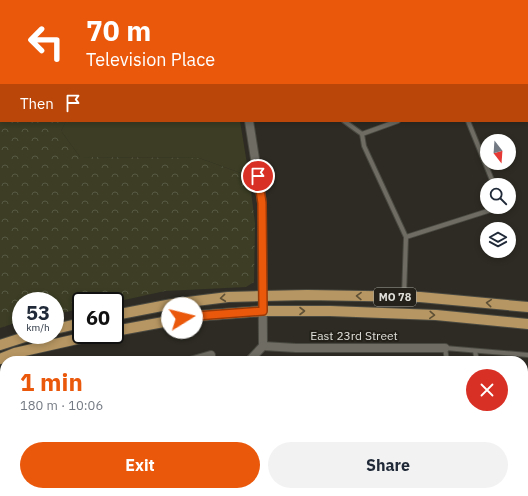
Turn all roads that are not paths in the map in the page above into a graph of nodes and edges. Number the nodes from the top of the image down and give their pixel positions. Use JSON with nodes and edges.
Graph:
{"nodes":[{"id":1,"x":249,"y":122,"type":"edge"},
{"id":2,"x":345,"y":122,"type":"edge"},
{"id":3,"x":395,"y":122,"type":"edge"},
{"id":4,"x":468,"y":122,"type":"edge"},
{"id":5,"x":362,"y":134,"type":"junction"},
{"id":6,"x":491,"y":178,"type":"edge"},
{"id":7,"x":480,"y":213,"type":"edge"},
{"id":8,"x":406,"y":237,"type":"junction"},
{"id":9,"x":262,"y":296,"type":"junction"},
{"id":10,"x":404,"y":297,"type":"junction"},
{"id":11,"x":528,"y":307,"type":"edge"},
{"id":12,"x":263,"y":311,"type":"junction"},
{"id":13,"x":124,"y":313,"type":"edge"},
{"id":14,"x":528,"y":324,"type":"edge"},
{"id":15,"x":124,"y":329,"type":"edge"},
{"id":16,"x":72,"y":340,"type":"edge"},
{"id":17,"x":12,"y":341,"type":"edge"},
{"id":18,"x":0,"y":345,"type":"edge"},
{"id":19,"x":263,"y":346,"type":"junction"},
{"id":20,"x":445,"y":348,"type":"junction"},
{"id":21,"x":475,"y":351,"type":"junction"},
{"id":22,"x":211,"y":355,"type":"dead end"},
{"id":23,"x":528,"y":355,"type":"edge"},
{"id":24,"x":8,"y":356,"type":"edge"},
{"id":25,"x":208,"y":356,"type":"edge"},
{"id":26,"x":254,"y":356,"type":"edge"},
{"id":27,"x":446,"y":356,"type":"edge"},
{"id":28,"x":476,"y":356,"type":"edge"}],
"edges":[{"from":1,"to":9,"type":"street"},
{"from":2,"to":5,"type":"lane"},
{"from":3,"to":5,"type":"lane"},
{"from":4,"to":6,"type":"lane"},
{"from":5,"to":8,"type":"lane"},
{"from":7,"to":8,"type":"lane"},
{"from":8,"to":10,"type":"lane"},
{"from":10,"to":9,"type":"main road","number":"MO 78","one_way":true},
{"from":9,"to":12,"type":"street"},
{"from":9,"to":13,"type":"main road","number":"MO 78","one_way":true},
{"from":11,"to":10,"type":"main road","number":"MO 78","one_way":true},
{"from":12,"to":14,"type":"main road","number":"MO 78","one_way":true},
{"from":12,"to":15,"type":"main road","number":"MO 78"},
{"from":12,"to":19,"type":"street"},
{"from":16,"to":24,"type":"main road"},
{"from":17,"to":18,"type":"main road"},
{"from":19,"to":20,"type":"street","name":"East 23rd Street"},
{"from":19,"to":26,"type":"street"},
{"from":20,"to":21,"type":"lane"},
{"from":20,"to":27,"type":"lane"},
{"from":21,"to":23,"type":"lane"},
{"from":21,"to":28,"type":"lane"},
{"from":22,"to":25,"type":"street"}]}
